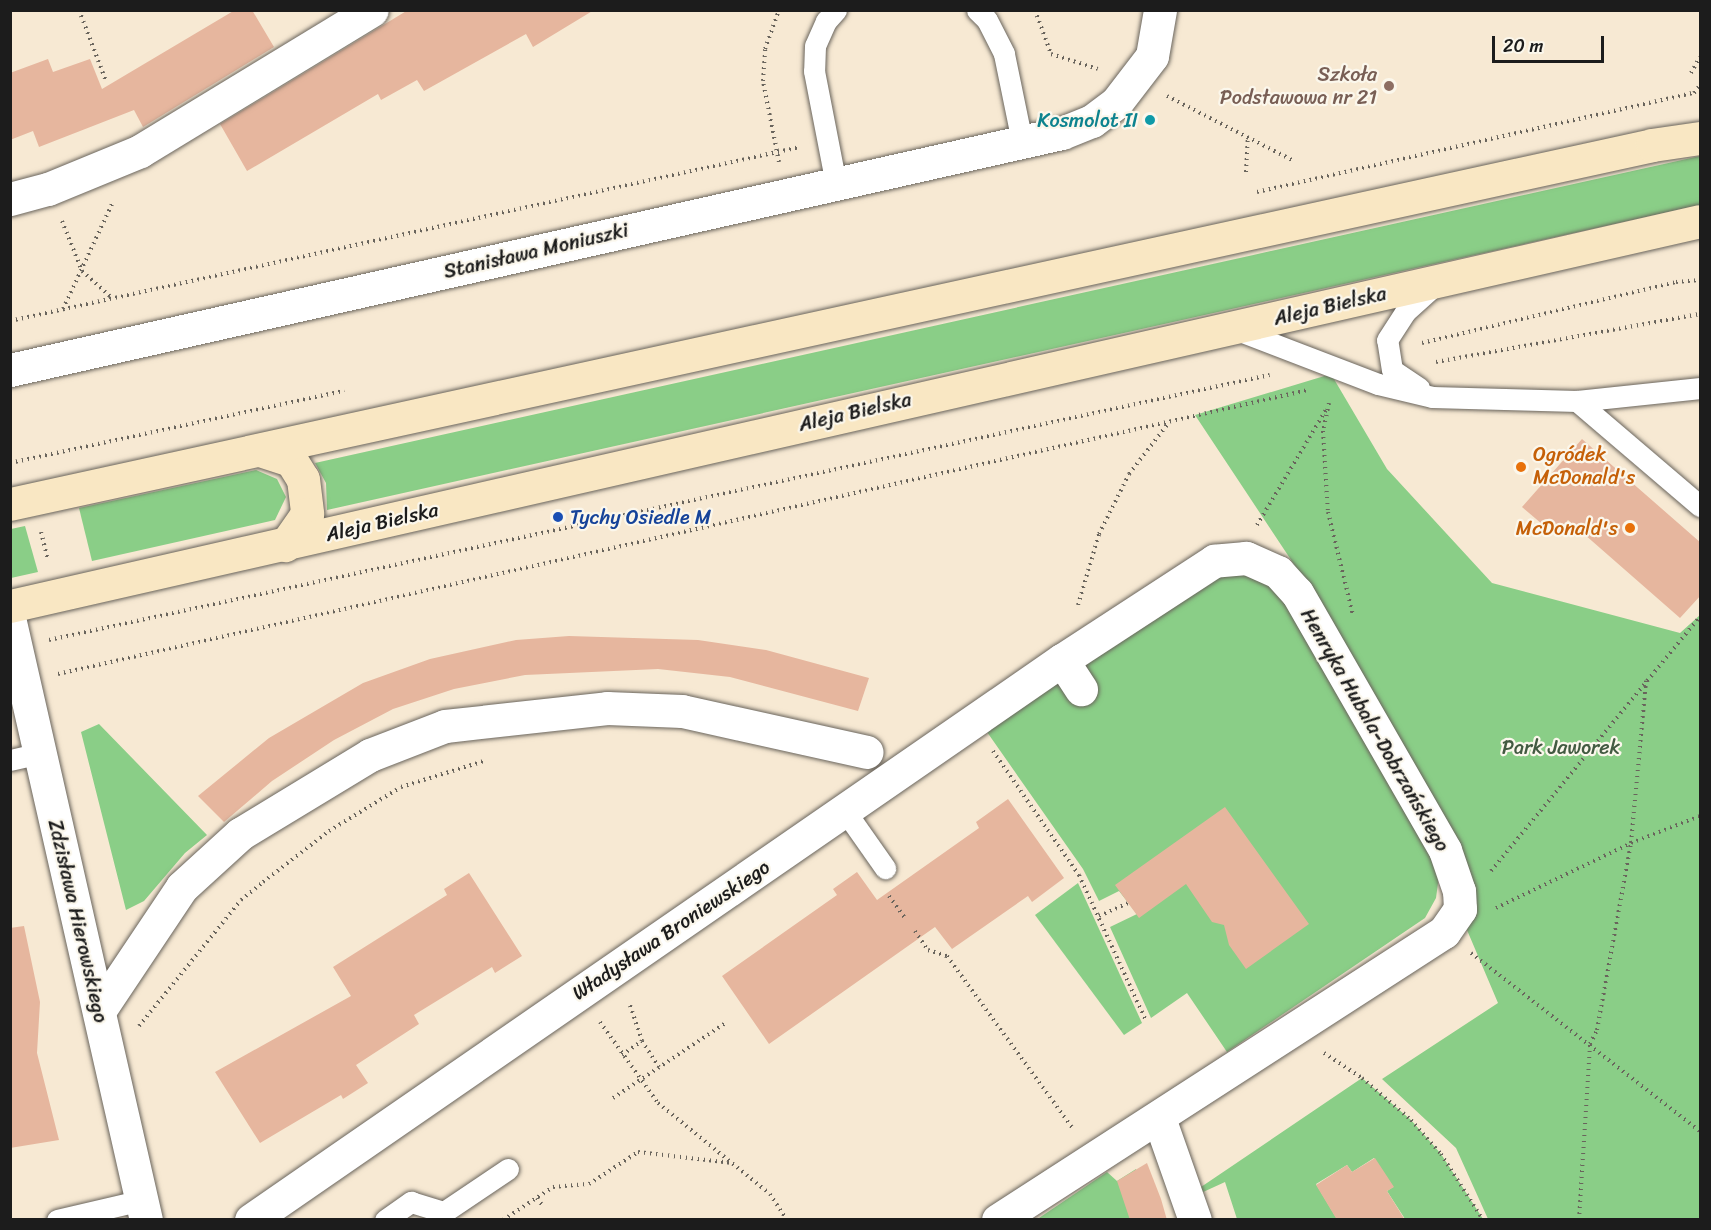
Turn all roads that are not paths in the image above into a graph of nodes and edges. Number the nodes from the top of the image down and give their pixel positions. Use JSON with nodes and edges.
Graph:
{"nodes":[{"id":1,"x":372,"y":10,"type":"edge"},
{"id":2,"x":836,"y":10,"type":"edge"},
{"id":3,"x":977,"y":10,"type":"edge"},
{"id":4,"x":1160,"y":10,"type":"edge"},
{"id":5,"x":1701,"y":113,"type":"edge"},
{"id":6,"x":1701,"y":138,"type":"edge"},
{"id":7,"x":1022,"y":142,"type":"junction"},
{"id":8,"x":1652,"y":145,"type":"junction"},
{"id":9,"x":836,"y":184,"type":"junction"},
{"id":10,"x":10,"y":199,"type":"edge"},
{"id":11,"x":1701,"y":221,"type":"edge"},
{"id":12,"x":1440,"y":281,"type":"junction"},
{"id":13,"x":1232,"y":328,"type":"junction"},
{"id":14,"x":10,"y":370,"type":"edge"},
{"id":15,"x":1701,"y":388,"type":"edge"},
{"id":16,"x":1432,"y":397,"type":"junction"},
{"id":17,"x":1614,"y":397,"type":"junction"},
{"id":18,"x":1576,"y":401,"type":"junction"},
{"id":19,"x":1616,"y":434,"type":"junction"},
{"id":20,"x":260,"y":450,"type":"junction"},
{"id":21,"x":22,"y":501,"type":"edge"},
{"id":22,"x":1701,"y":506,"type":"edge"},
{"id":23,"x":285,"y":545,"type":"junction"},
{"id":24,"x":10,"y":606,"type":"edge"},
{"id":25,"x":13,"y":635,"type":"edge"},
{"id":26,"x":1062,"y":660,"type":"junction"},
{"id":27,"x":1081,"y":689,"type":"dead end"},
{"id":28,"x":867,"y":752,"type":"dead end"},
{"id":29,"x":25,"y":757,"type":"edge"},
{"id":30,"x":845,"y":811,"type":"junction"},
{"id":31,"x":885,"y":868,"type":"dead end"},
{"id":32,"x":99,"y":1011,"type":"junction"},
{"id":33,"x":1159,"y":1118,"type":"junction"},
{"id":34,"x":508,"y":1169,"type":"dead end"},
{"id":35,"x":144,"y":1210,"type":"edge"},
{"id":36,"x":444,"y":1216,"type":"edge"},
{"id":37,"x":57,"y":1220,"type":"edge"},
{"id":38,"x":251,"y":1220,"type":"edge"},
{"id":39,"x":385,"y":1220,"type":"edge"},
{"id":40,"x":998,"y":1220,"type":"edge"},
{"id":41,"x":1195,"y":1220,"type":"edge"}],
"edges":[{"from":1,"to":10,"type":"street"},
{"from":2,"to":9,"type":"lane"},
{"from":3,"to":7,"type":"lane"},
{"from":4,"to":7,"type":"street","name":"Stanisława Moniuszki"},
{"from":5,"to":8,"type":"main road"},
{"from":6,"to":8,"type":"main road"},
{"from":7,"to":9,"type":"street","name":"Stanisława Moniuszki"},
{"from":8,"to":20,"type":"main road"},
{"from":9,"to":14,"type":"street","name":"Stanisława Moniuszki"},
{"from":11,"to":12,"type":"main road","name":"Aleja Bielska"},
{"from":12,"to":13,"type":"main road","name":"Aleja Bielska"},
{"from":12,"to":16,"type":"lane"},
{"from":13,"to":16,"type":"lane"},
{"from":13,"to":23,"type":"main road","name":"Aleja Bielska"},
{"from":15,"to":17,"type":"lane"},
{"from":16,"to":18,"type":"lane"},
{"from":17,"to":18,"type":"lane"},
{"from":17,"to":19,"type":"lane"},
{"from":18,"to":19,"type":"lane"},
{"from":19,"to":22,"type":"lane"},
{"from":20,"to":21,"type":"main road"},
{"from":20,"to":23,"type":"main road"},
{"from":23,"to":24,"type":"main road","name":"Aleja Bielska"},
{"from":25,"to":29,"type":"street","name":"Zdzisława Hierowskiego"},
{"from":26,"to":27,"type":"street"},
{"from":26,"to":30,"type":"street","name":"Władysława Broniewskiego"},
{"from":26,"to":33,"type":"street","name":"Henryka Hubala-Dobrzańskiego"},
{"from":28,"to":32,"type":"street"},
{"from":29,"to":32,"type":"street","name":"Zdzisława Hierowskiego"},
{"from":30,"to":31,"type":"lane"},
{"from":30,"to":38,"type":"street","name":"Władysława Broniewskiego"},
{"from":32,"to":35,"type":"street","name":"Zdzisława Hierowskiego"},
{"from":33,"to":40,"type":"street"},
{"from":33,"to":41,"type":"street"},
{"from":34,"to":36,"type":"lane"},
{"from":35,"to":37,"type":"lane"},
{"from":36,"to":39,"type":"lane"}]}
